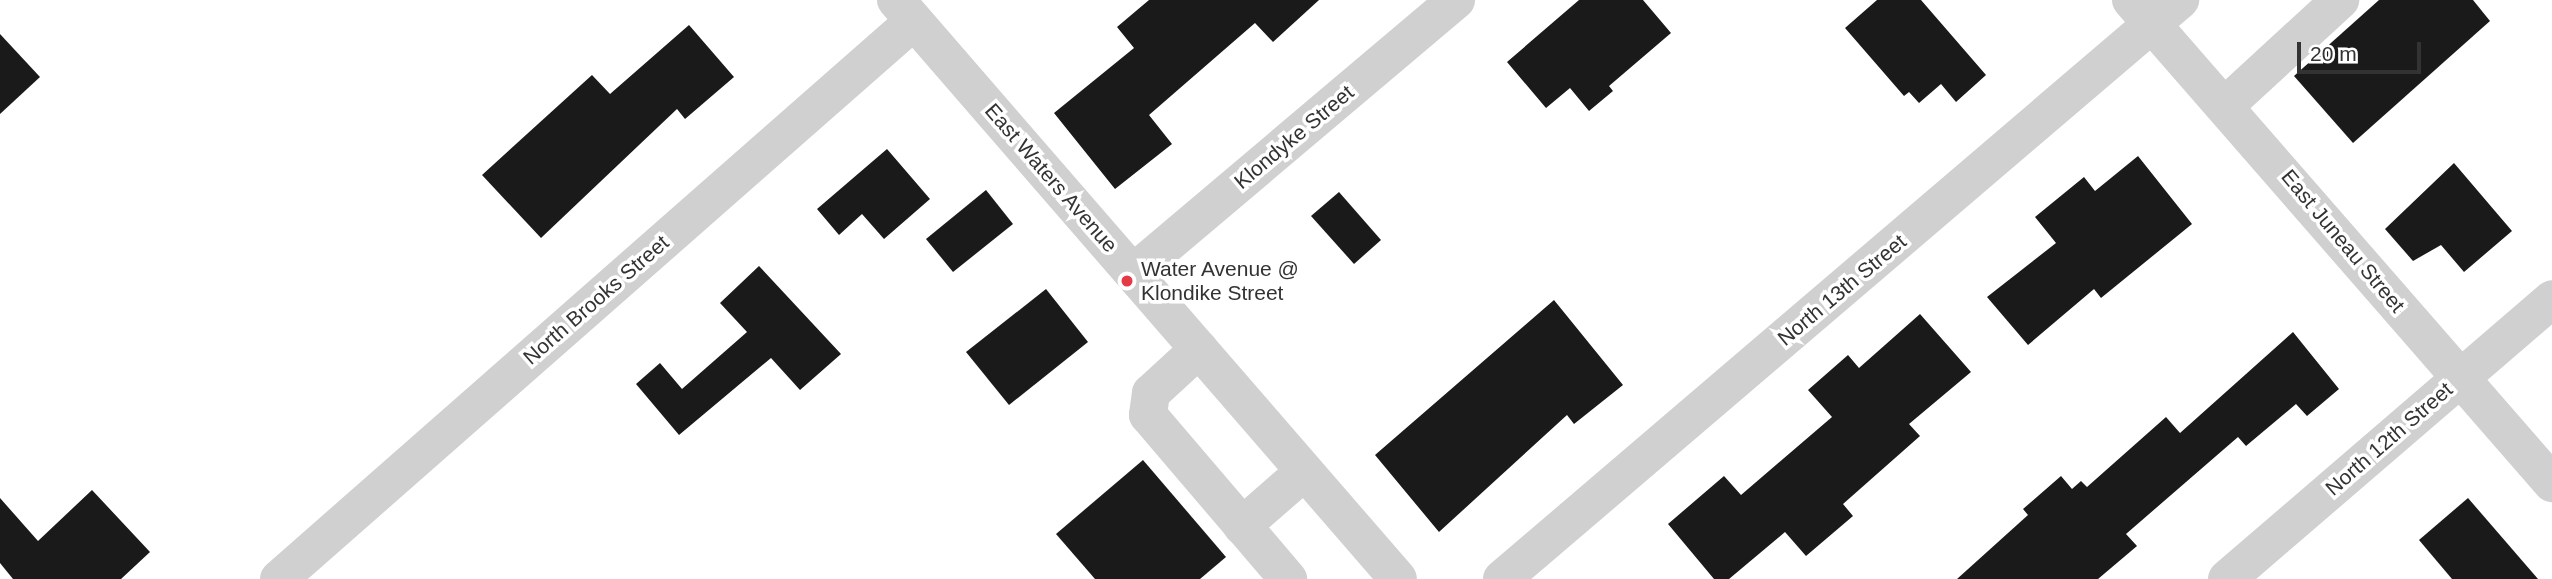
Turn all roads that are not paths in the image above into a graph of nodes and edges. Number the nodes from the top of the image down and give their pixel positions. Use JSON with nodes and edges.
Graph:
{"nodes":[{"id":1,"x":1456,"y":0,"type":"edge"},
{"id":2,"x":2340,"y":0,"type":"edge"},
{"id":3,"x":2155,"y":8,"type":"edge"},
{"id":4,"x":905,"y":11,"type":"edge"},
{"id":5,"x":2227,"y":104,"type":"junction"},
{"id":6,"x":1133,"y":273,"type":"junction"},
{"id":7,"x":2552,"y":299,"type":"edge"},
{"id":8,"x":1199,"y":349,"type":"junction"},
{"id":9,"x":2461,"y":377,"type":"junction"},
{"id":10,"x":1304,"y":472,"type":"junction"},
{"id":11,"x":2552,"y":483,"type":"edge"},
{"id":12,"x":1242,"y":526,"type":"junction"},
{"id":13,"x":1384,"y":574,"type":"edge"},
{"id":14,"x":279,"y":579,"type":"edge"},
{"id":15,"x":1288,"y":579,"type":"edge"},
{"id":16,"x":1502,"y":579,"type":"edge"},
{"id":17,"x":2227,"y":579,"type":"edge"}],
"edges":[{"from":1,"to":6,"type":"street","name":"Klondyke Street"},
{"from":2,"to":5,"type":"street"},
{"from":3,"to":5,"type":"street","name":"East Juneau Street"},
{"from":3,"to":16,"type":"street","name":"North 13th Street"},
{"from":4,"to":6,"type":"street","name":"East Waters Avenue"},
{"from":4,"to":14,"type":"street","name":"North Brooks Street"},
{"from":5,"to":9,"type":"street","name":"East Juneau Street"},
{"from":6,"to":8,"type":"street","name":"East Waters Avenue"},
{"from":7,"to":9,"type":"street","name":"North 12th Street"},
{"from":8,"to":10,"type":"street","name":"East Waters Avenue"},
{"from":8,"to":12,"type":"street"},
{"from":9,"to":11,"type":"street","name":"East Juneau Street"},
{"from":9,"to":17,"type":"street","name":"North 12th Street"},
{"from":10,"to":12,"type":"street"},
{"from":10,"to":13,"type":"street","name":"East Waters Avenue"},
{"from":12,"to":15,"type":"street"}]}
